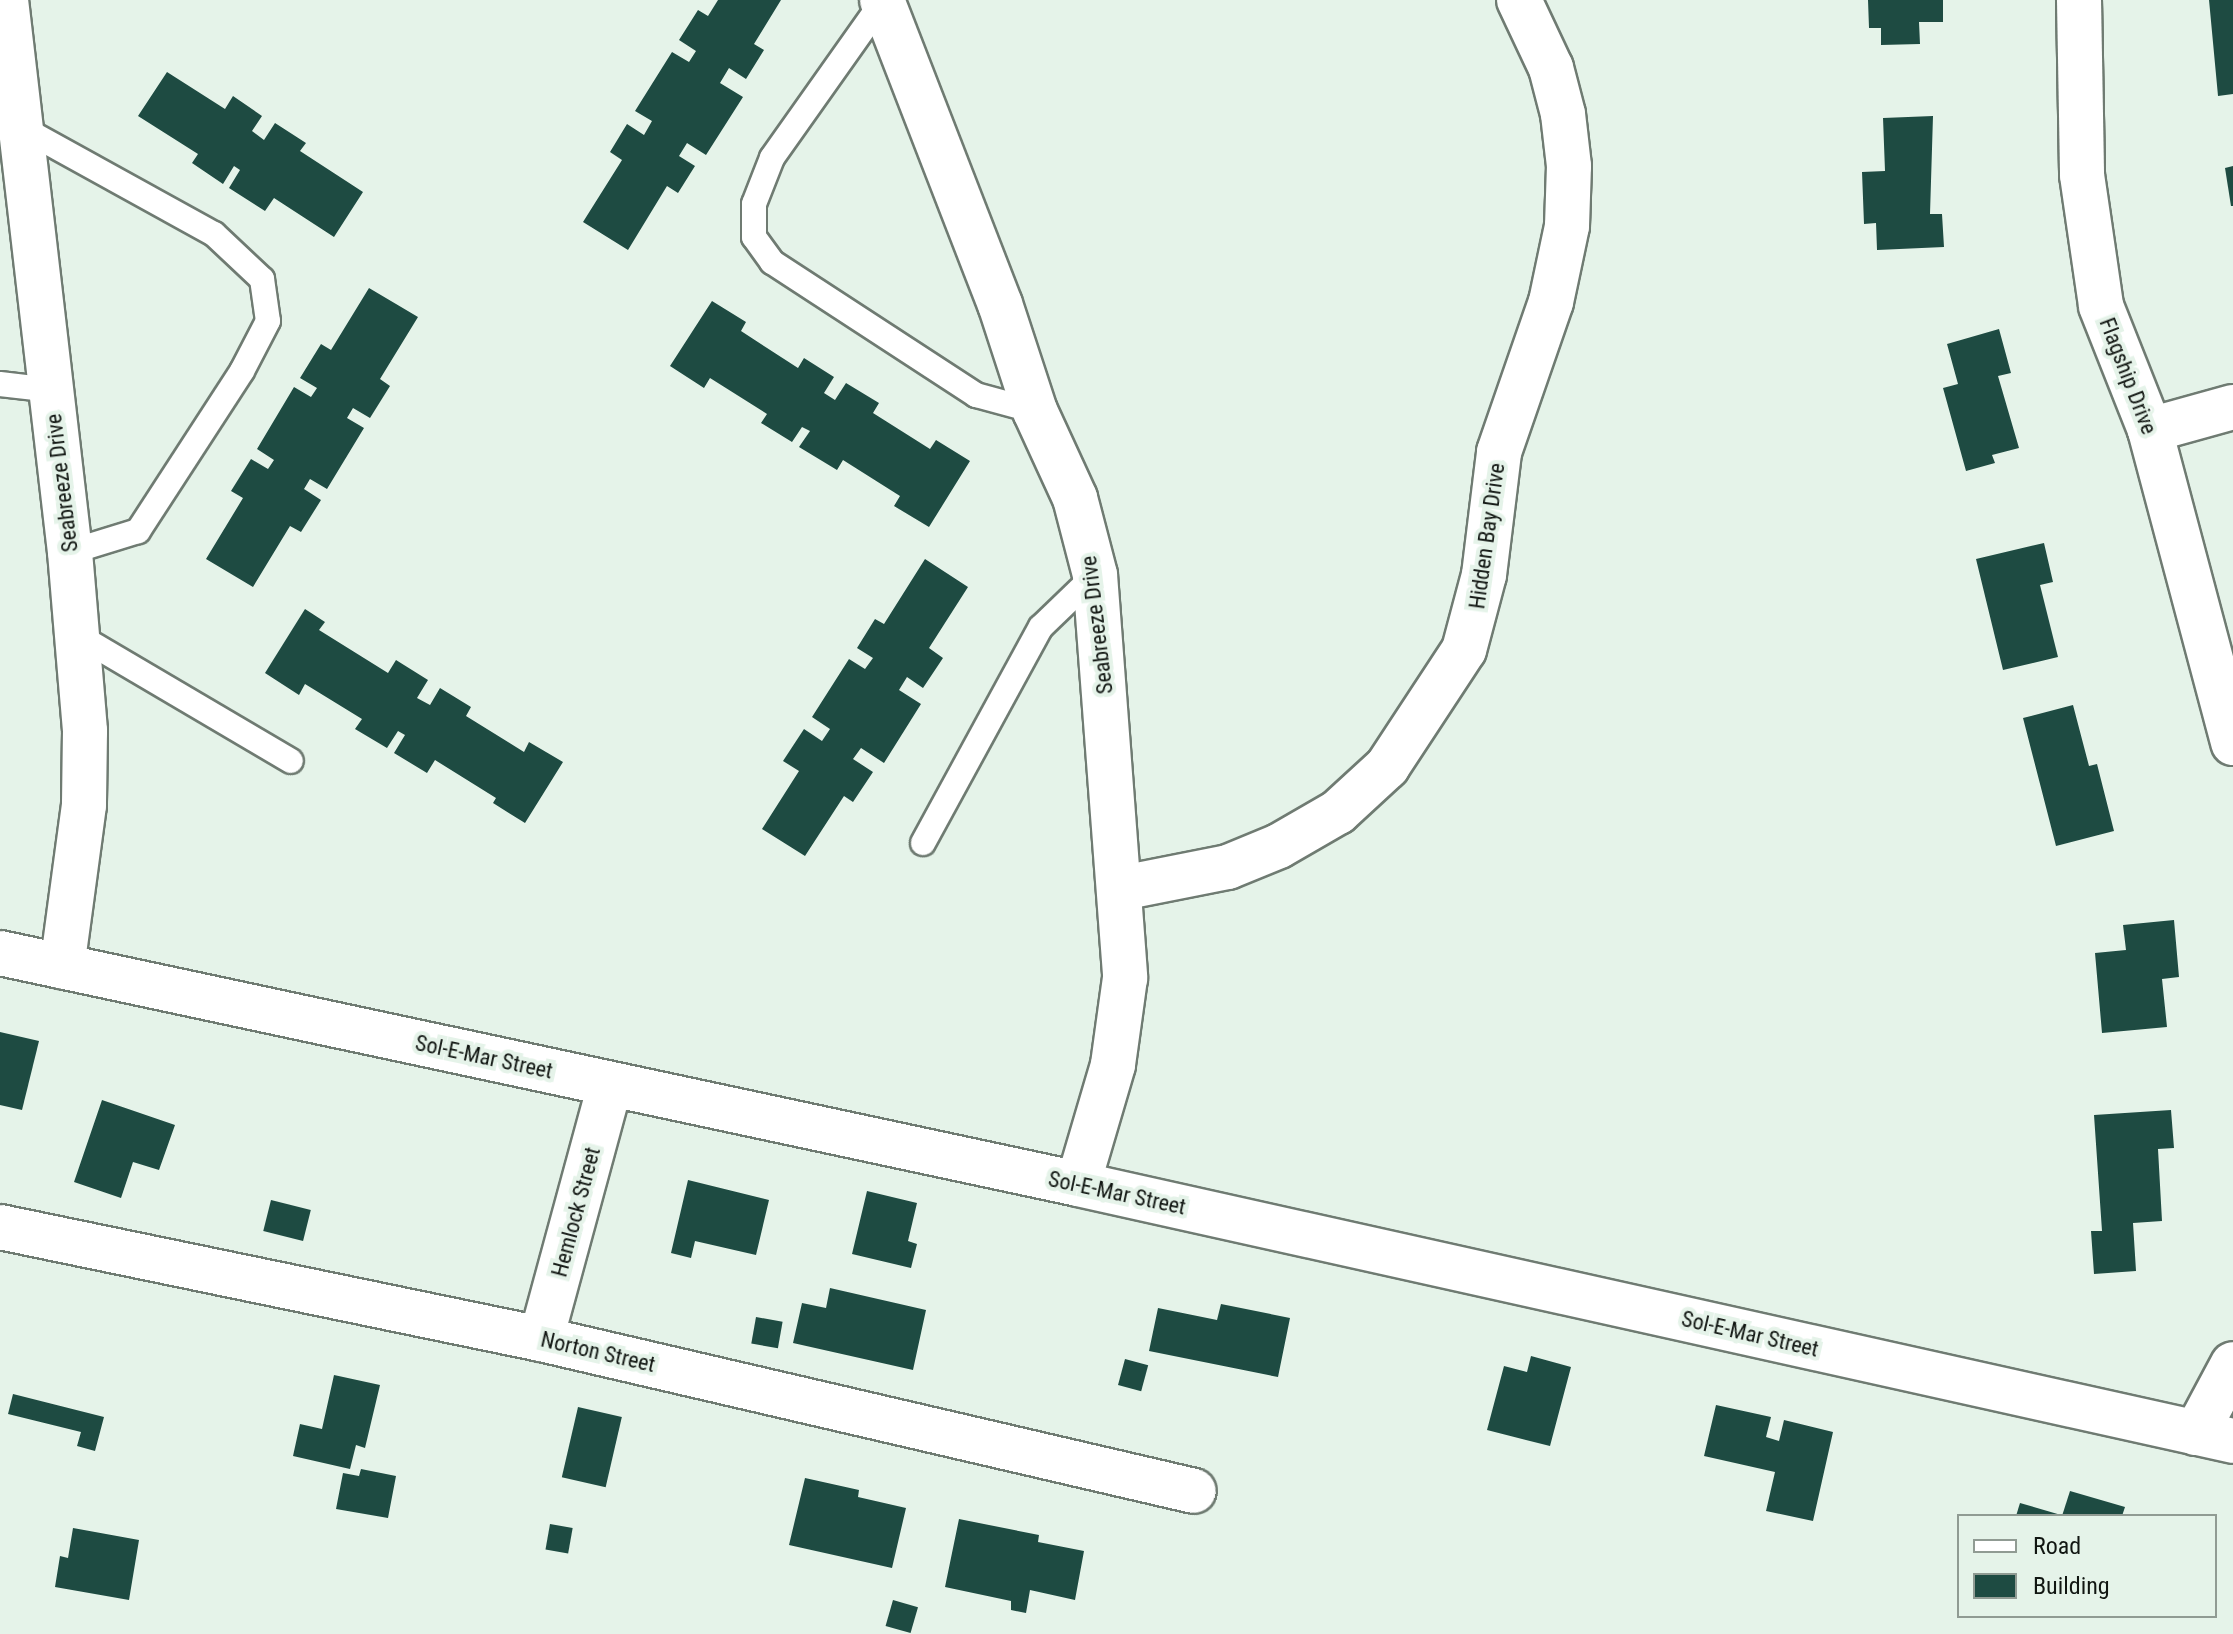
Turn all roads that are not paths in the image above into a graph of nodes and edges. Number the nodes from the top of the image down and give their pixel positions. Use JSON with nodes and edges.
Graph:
{"nodes":[{"id":1,"x":6,"y":0,"type":"edge"},
{"id":2,"x":883,"y":0,"type":"edge"},
{"id":3,"x":1519,"y":0,"type":"edge"},
{"id":4,"x":2079,"y":0,"type":"edge"},
{"id":5,"x":8,"y":74,"type":"edge"},
{"id":6,"x":22,"y":128,"type":"junction"},
{"id":7,"x":0,"y":384,"type":"edge"},
{"id":8,"x":51,"y":390,"type":"junction"},
{"id":9,"x":2233,"y":407,"type":"edge"},
{"id":10,"x":1035,"y":411,"type":"junction"},
{"id":11,"x":2150,"y":430,"type":"junction"},
{"id":12,"x":70,"y":552,"type":"junction"},
{"id":13,"x":1095,"y":575,"type":"junction"},
{"id":14,"x":77,"y":635,"type":"junction"},
{"id":15,"x":2233,"y":743,"type":"edge"},
{"id":16,"x":291,"y":761,"type":"dead end"},
{"id":17,"x":923,"y":843,"type":"dead end"},
{"id":18,"x":1122,"y":888,"type":"junction"},
{"id":19,"x":0,"y":953,"type":"edge"},
{"id":20,"x":62,"y":967,"type":"junction"},
{"id":21,"x":610,"y":1085,"type":"junction"},
{"id":22,"x":1078,"y":1184,"type":"junction"},
{"id":23,"x":0,"y":1227,"type":"edge"},
{"id":24,"x":541,"y":1339,"type":"junction"},
{"id":25,"x":2233,"y":1364,"type":"edge"},
{"id":26,"x":2214,"y":1437,"type":"edge"},
{"id":27,"x":1194,"y":1491,"type":"dead end"}],
"edges":[{"from":1,"to":5,"type":"street","name":"Seabreeze Drive"},
{"from":2,"to":10,"type":"street","name":"Seabreeze Drive"},
{"from":2,"to":10,"type":"lane"},
{"from":3,"to":18,"type":"street","name":"Hidden Bay Drive"},
{"from":4,"to":11,"type":"street","name":"Flagship Drive"},
{"from":5,"to":6,"type":"street","name":"Seabreeze Drive"},
{"from":6,"to":8,"type":"street","name":"Seabreeze Drive"},
{"from":6,"to":12,"type":"lane"},
{"from":7,"to":8,"type":"lane"},
{"from":8,"to":12,"type":"street","name":"Seabreeze Drive"},
{"from":9,"to":11,"type":"street"},
{"from":10,"to":13,"type":"street","name":"Seabreeze Drive"},
{"from":11,"to":15,"type":"street","name":"Flagship Drive"},
{"from":12,"to":14,"type":"street","name":"Seabreeze Drive"},
{"from":13,"to":17,"type":"lane"},
{"from":13,"to":18,"type":"street","name":"Seabreeze Drive"},
{"from":14,"to":16,"type":"lane"},
{"from":14,"to":20,"type":"street","name":"Seabreeze Drive"},
{"from":18,"to":22,"type":"street","name":"Seabreeze Drive"},
{"from":19,"to":20,"type":"street","name":"Sol-E-Mar Street"},
{"from":20,"to":21,"type":"street","name":"Sol-E-Mar Street"},
{"from":21,"to":22,"type":"street","name":"Sol-E-Mar Street"},
{"from":21,"to":24,"type":"street","name":"Hemlock Street"},
{"from":22,"to":26,"type":"street","name":"Sol-E-Mar Street"},
{"from":23,"to":24,"type":"street","name":"Norton Street"},
{"from":24,"to":27,"type":"street","name":"Norton Street"},
{"from":25,"to":26,"type":"street"}]}
